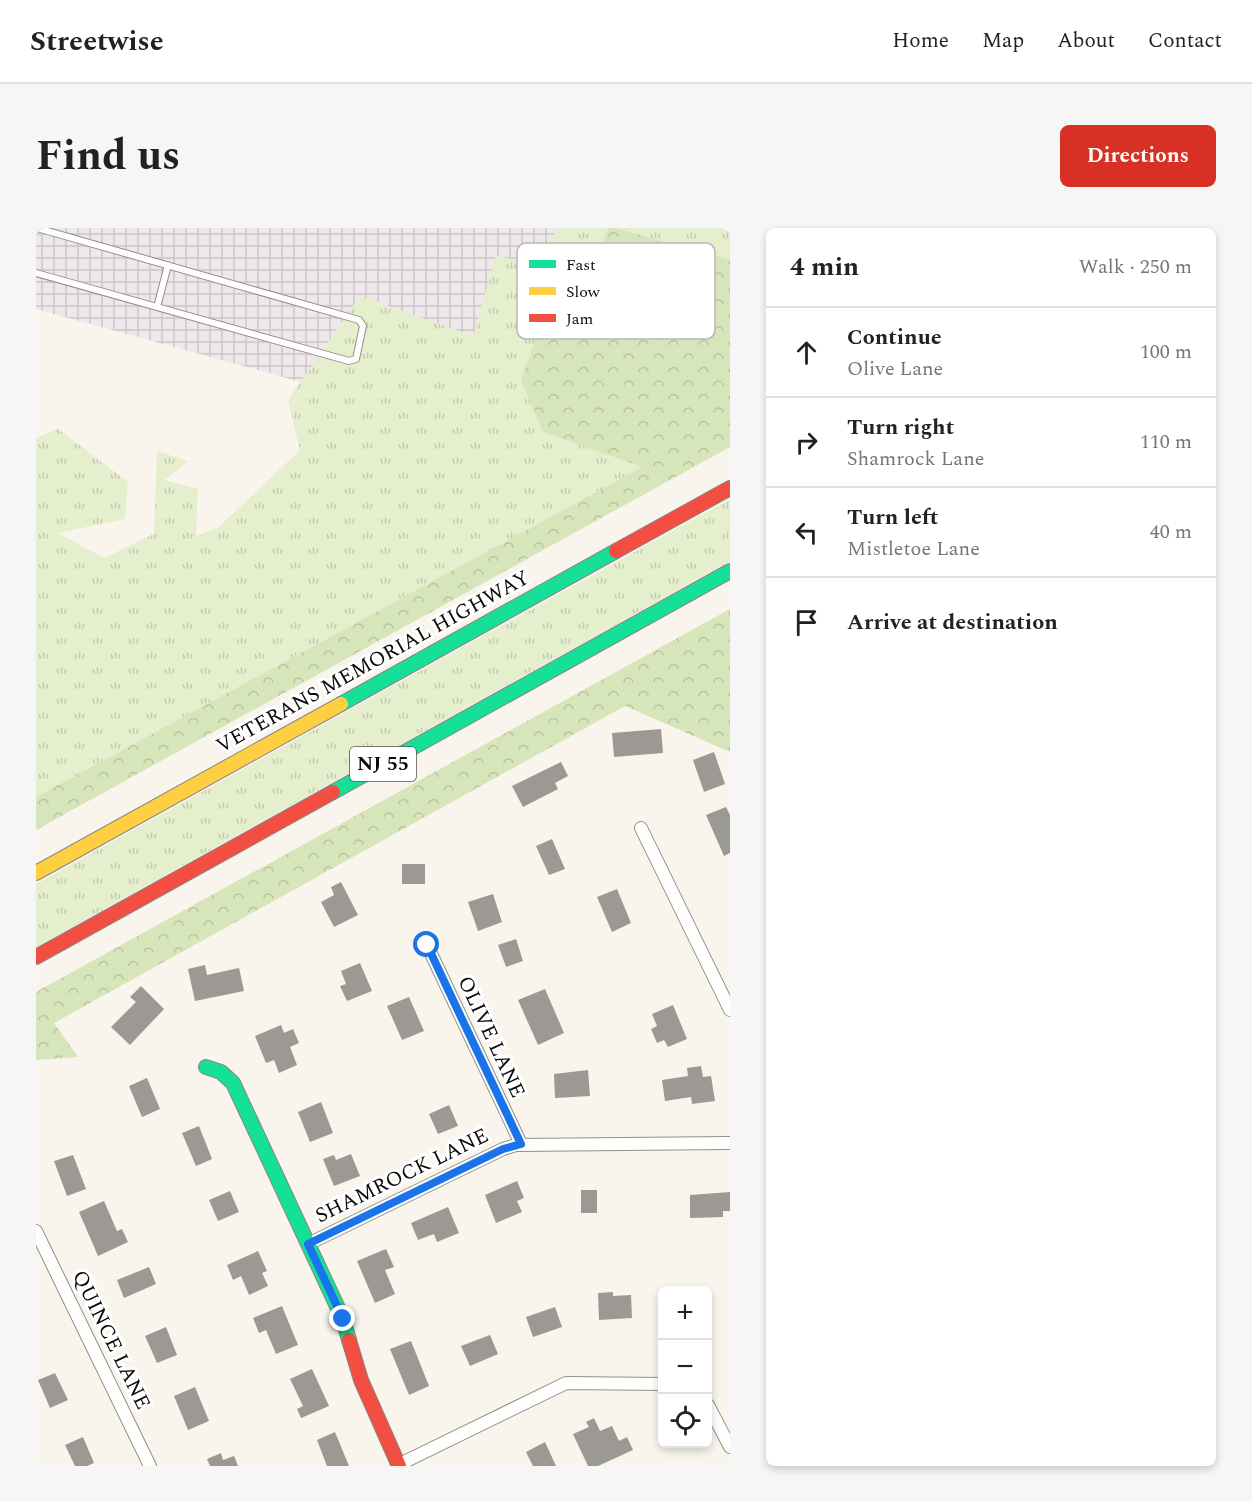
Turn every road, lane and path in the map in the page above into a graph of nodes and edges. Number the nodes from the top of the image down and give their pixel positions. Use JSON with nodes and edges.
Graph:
{"nodes":[{"id":1,"x":37,"y":228,"type":"edge"},
{"id":2,"x":168,"y":265,"type":"junction"},
{"id":3,"x":36,"y":273,"type":"edge"},
{"id":4,"x":157,"y":307,"type":"junction"},
{"id":5,"x":730,"y":488,"type":"edge"},
{"id":6,"x":730,"y":571,"type":"edge"},
{"id":7,"x":641,"y":828,"type":"dead end"},
{"id":8,"x":36,"y":873,"type":"edge"},
{"id":9,"x":427,"y":945,"type":"dead end"},
{"id":10,"x":36,"y":957,"type":"edge"},
{"id":11,"x":730,"y":1010,"type":"edge"},
{"id":12,"x":206,"y":1067,"type":"dead end"},
{"id":13,"x":730,"y":1143,"type":"edge"},
{"id":14,"x":521,"y":1144,"type":"junction"},
{"id":15,"x":36,"y":1231,"type":"edge"},
{"id":16,"x":308,"y":1244,"type":"junction"},
{"id":17,"x":658,"y":1384,"type":"edge"},
{"id":18,"x":712,"y":1413,"type":"edge"},
{"id":19,"x":730,"y":1447,"type":"edge"},
{"id":20,"x":398,"y":1465,"type":"edge"},
{"id":21,"x":150,"y":1466,"type":"edge"}],
"edges":[{"from":1,"to":2,"type":"lane"},
{"from":2,"to":4,"type":"lane"},
{"from":2,"to":4,"type":"lane"},
{"from":3,"to":4,"type":"lane"},
{"from":5,"to":8,"type":"main road","name":"VETERANS MEMORIAL HIGHWAY"},
{"from":6,"to":10,"type":"main road","number":"NJ 55"},
{"from":7,"to":11,"type":"street"},
{"from":9,"to":14,"type":"street","name":"OLIVE LANE"},
{"from":12,"to":16,"type":"main road"},
{"from":13,"to":14,"type":"street","name":"SHAMROCK LANE"},
{"from":14,"to":16,"type":"street","name":"SHAMROCK LANE"},
{"from":15,"to":21,"type":"street","name":"QUINCE LANE"},
{"from":16,"to":20,"type":"main road"},
{"from":17,"to":20,"type":"street"},
{"from":18,"to":19,"type":"street"}]}
